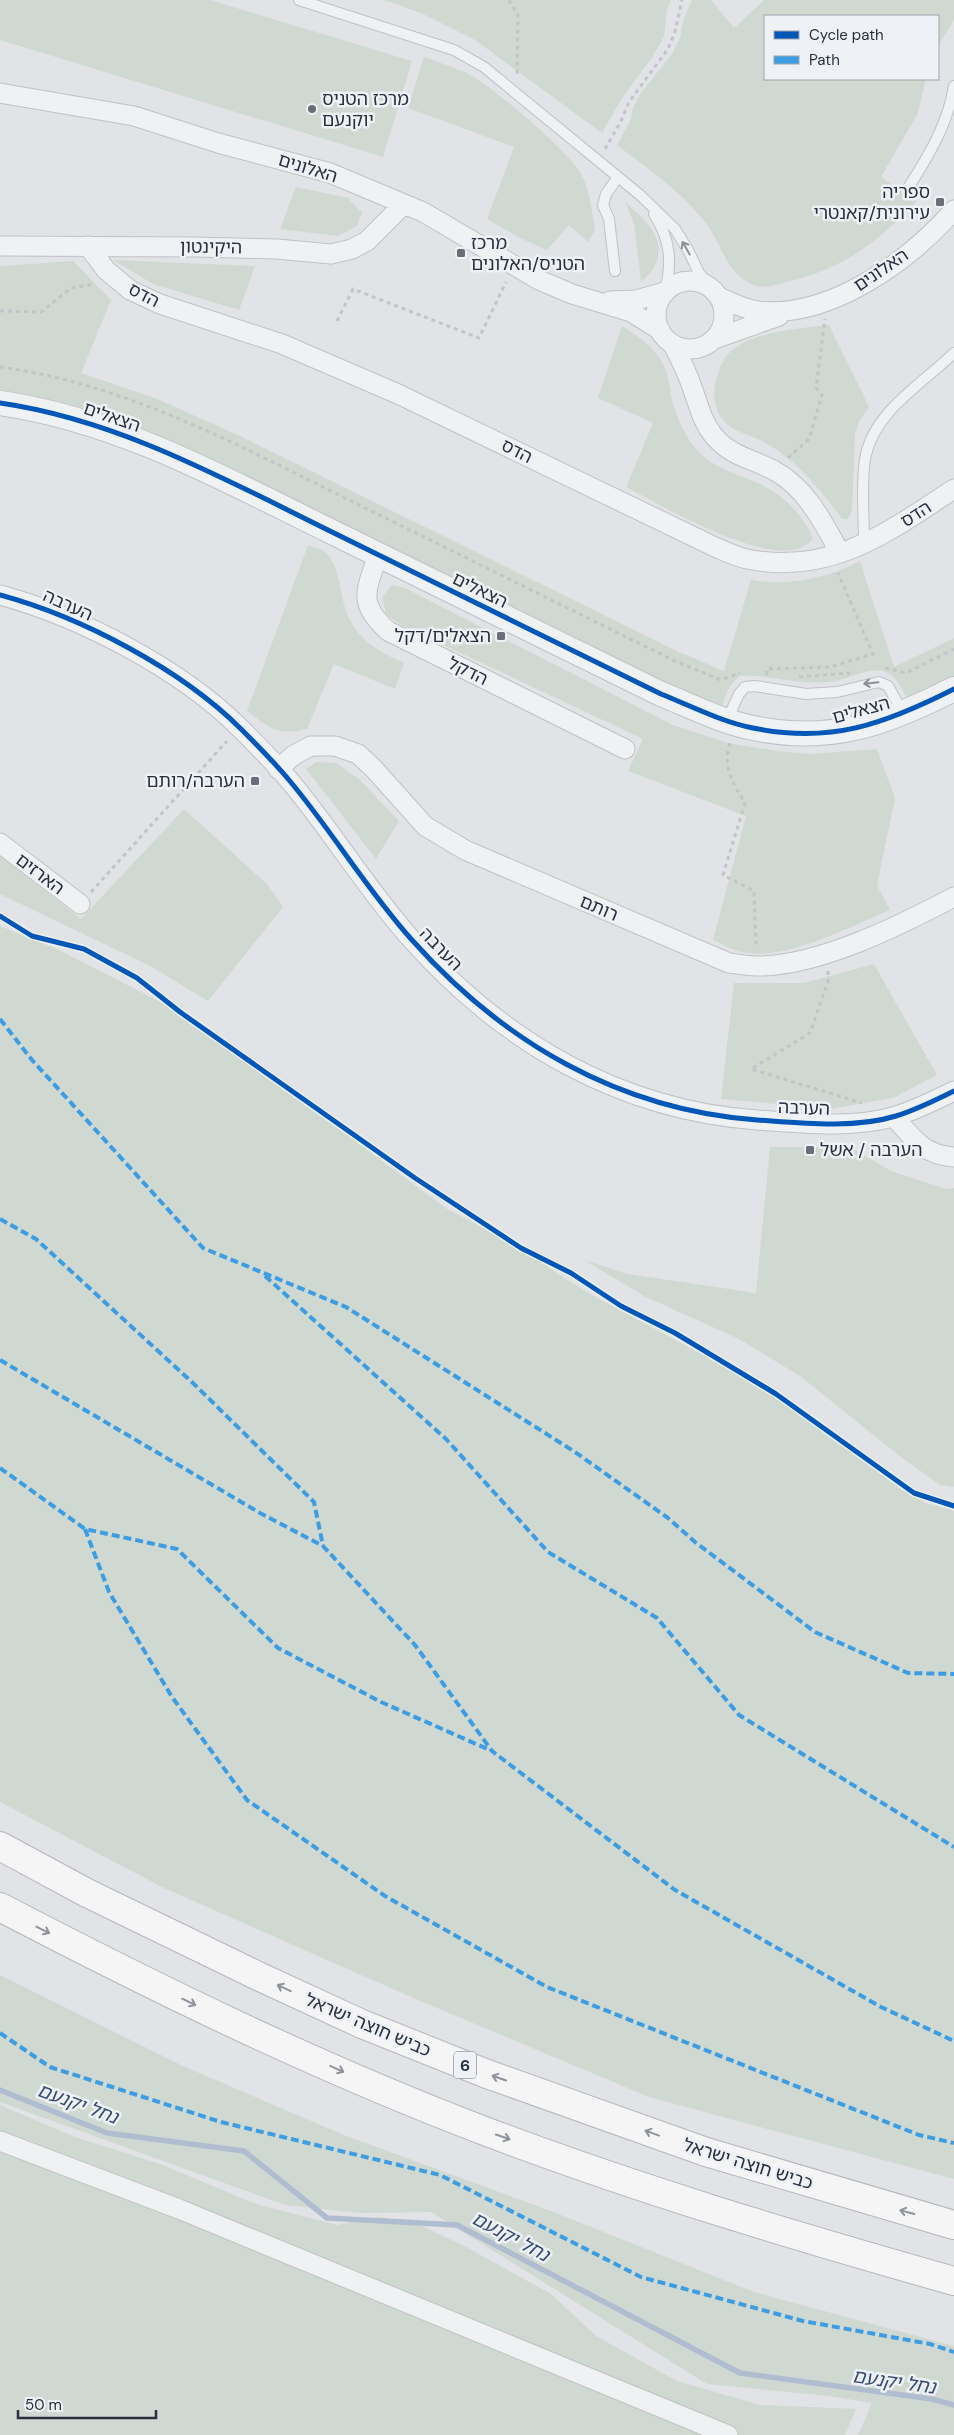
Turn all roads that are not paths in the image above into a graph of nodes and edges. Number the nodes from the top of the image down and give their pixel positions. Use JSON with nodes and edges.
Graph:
{"nodes":[{"id":1,"x":299,"y":0,"type":"edge"},
{"id":2,"x":954,"y":86,"type":"edge"},
{"id":3,"x":0,"y":93,"type":"edge"},
{"id":4,"x":618,"y":177,"type":"junction"},
{"id":5,"x":908,"y":188,"type":"dead end"},
{"id":6,"x":640,"y":195,"type":"junction"},
{"id":7,"x":404,"y":204,"type":"junction"},
{"id":8,"x":954,"y":210,"type":"edge"},
{"id":9,"x":0,"y":246,"type":"edge"},
{"id":10,"x":88,"y":246,"type":"junction"},
{"id":11,"x":615,"y":271,"type":"dead end"},
{"id":12,"x":665,"y":292,"type":"junction"},
{"id":13,"x":716,"y":293,"type":"junction"},
{"id":14,"x":596,"y":301,"type":"junction"},
{"id":15,"x":796,"y":310,"type":"junction"},
{"id":16,"x":660,"y":330,"type":"junction"},
{"id":17,"x":710,"y":343,"type":"junction"},
{"id":18,"x":673,"y":345,"type":"junction"},
{"id":19,"x":954,"y":354,"type":"edge"},
{"id":20,"x":694,"y":392,"type":"junction"},
{"id":21,"x":0,"y":403,"type":"edge"},
{"id":22,"x":954,"y":489,"type":"edge"},
{"id":23,"x":864,"y":543,"type":"junction"},
{"id":24,"x":378,"y":555,"type":"junction"},
{"id":25,"x":835,"y":555,"type":"junction"},
{"id":26,"x":0,"y":595,"type":"edge"},
{"id":27,"x":954,"y":689,"type":"edge"},
{"id":28,"x":903,"y":713,"type":"junction"},
{"id":29,"x":731,"y":721,"type":"junction"},
{"id":30,"x":625,"y":749,"type":"dead end"},
{"id":31,"x":278,"y":769,"type":"junction"},
{"id":32,"x":0,"y":843,"type":"edge"},
{"id":33,"x":954,"y":897,"type":"edge"},
{"id":34,"x":80,"y":904,"type":"road end"},
{"id":35,"x":954,"y":1091,"type":"edge"},
{"id":36,"x":894,"y":1117,"type":"junction"},
{"id":37,"x":954,"y":1156,"type":"edge"},
{"id":38,"x":0,"y":1846,"type":"edge"},
{"id":39,"x":0,"y":1907,"type":"edge"},
{"id":40,"x":0,"y":2141,"type":"edge"},
{"id":41,"x":954,"y":2225,"type":"edge"},
{"id":42,"x":780,"y":2232,"type":"junction"},
{"id":43,"x":954,"y":2281,"type":"edge"},
{"id":44,"x":954,"y":2301,"type":"edge"},
{"id":45,"x":728,"y":2435,"type":"edge"}],
"edges":[{"from":1,"to":4,"type":"lane"},
{"from":2,"to":5,"type":"lane"},
{"from":3,"to":7,"type":"street","name":"האלונים"},
{"from":4,"to":6,"type":"lane"},
{"from":4,"to":11,"type":"lane"},
{"from":6,"to":12,"type":"lane"},
{"from":13,"to":6,"type":"lane","one_way":true},
{"from":7,"to":10,"type":"street","name":"היקינטון"},
{"from":7,"to":14,"type":"street","name":"האלונים"},
{"from":8,"to":15,"type":"street","name":"האלונים"},
{"from":9,"to":10,"type":"street","name":"היקינטון"},
{"from":10,"to":25,"type":"street","name":"הדס"},
{"from":12,"to":13,"type":"street"},
{"from":12,"to":14,"type":"street","name":"האלונים"},
{"from":12,"to":16,"type":"street"},
{"from":13,"to":15,"type":"street","name":"האלונים"},
{"from":13,"to":17,"type":"street"},
{"from":14,"to":16,"type":"street","name":"האלונים"},
{"from":15,"to":17,"type":"street","name":"האלונים"},
{"from":16,"to":18,"type":"street"},
{"from":17,"to":18,"type":"street"},
{"from":17,"to":20,"type":"street"},
{"from":18,"to":20,"type":"street"},
{"from":19,"to":23,"type":"lane"},
{"from":20,"to":25,"type":"street"},
{"from":21,"to":24,"type":"street","name":"הצאלים"},
{"from":22,"to":23,"type":"street","name":"הדס"},
{"from":23,"to":25,"type":"street","name":"הדס"},
{"from":24,"to":29,"type":"street","name":"הצאלים"},
{"from":24,"to":30,"type":"street","name":"הדקל"},
{"from":26,"to":31,"type":"street","name":"הערבה"},
{"from":27,"to":28,"type":"street","name":"הצאלים"},
{"from":28,"to":29,"type":"street","name":"הצאלים"},
{"from":28,"to":29,"type":"lane","one_way":true},
{"from":31,"to":33,"type":"street","name":"רותם"},
{"from":31,"to":36,"type":"street","name":"הערבה"},
{"from":32,"to":34,"type":"street","name":"הארזים"},
{"from":35,"to":36,"type":"street","name":"הערבה"},
{"from":36,"to":37,"type":"street"},
{"from":41,"to":38,"type":"highway","name":"כביש חוצה ישראל","number":"6","one_way":true},
{"from":39,"to":42,"type":"highway","one_way":true},
{"from":40,"to":45,"type":"street"},
{"from":42,"to":43,"type":"highway"},
{"from":42,"to":44,"type":"highway"}]}
